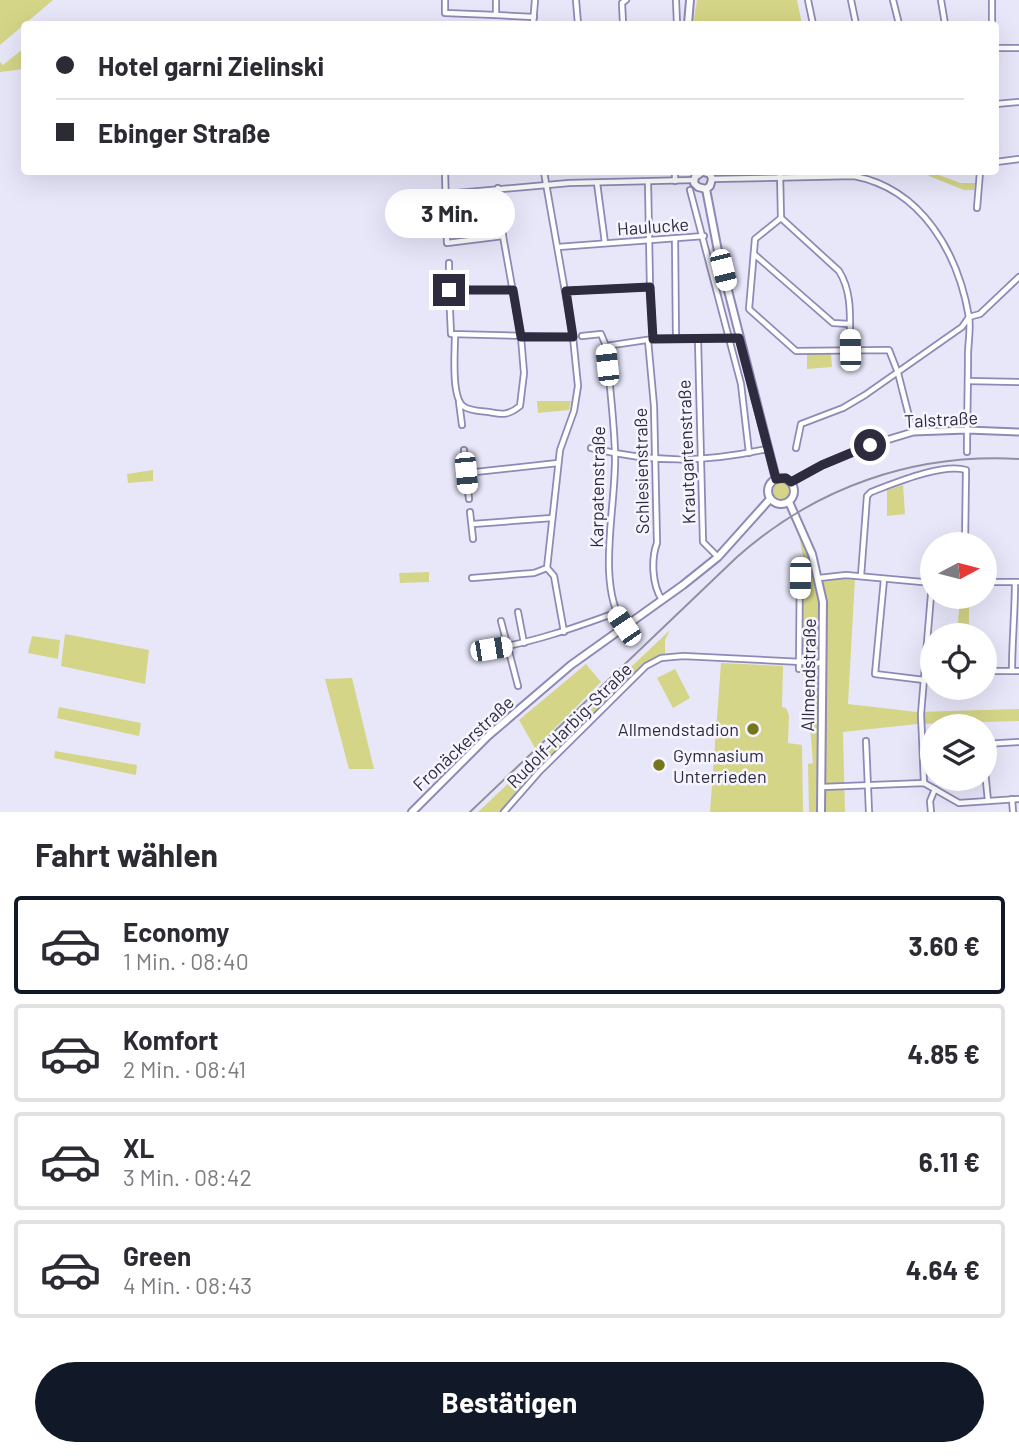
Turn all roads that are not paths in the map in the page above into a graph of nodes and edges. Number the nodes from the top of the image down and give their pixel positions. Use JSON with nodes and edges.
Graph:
{"nodes":[{"id":1,"x":445,"y":0,"type":"edge"},
{"id":2,"x":496,"y":0,"type":"edge"},
{"id":3,"x":535,"y":0,"type":"edge"},
{"id":4,"x":576,"y":0,"type":"edge"},
{"id":5,"x":626,"y":0,"type":"edge"},
{"id":6,"x":676,"y":0,"type":"edge"},
{"id":7,"x":690,"y":0,"type":"edge"},
{"id":8,"x":808,"y":0,"type":"edge"},
{"id":9,"x":851,"y":0,"type":"edge"},
{"id":10,"x":893,"y":0,"type":"edge"},
{"id":11,"x":940,"y":0,"type":"edge"},
{"id":12,"x":992,"y":0,"type":"edge"},
{"id":13,"x":496,"y":15,"type":"junction"},
{"id":14,"x":534,"y":17,"type":"junction"},
{"id":15,"x":533,"y":21,"type":"edge"},
{"id":16,"x":578,"y":21,"type":"edge"},
{"id":17,"x":623,"y":21,"type":"edge"},
{"id":18,"x":677,"y":21,"type":"edge"},
{"id":19,"x":688,"y":21,"type":"edge"},
{"id":20,"x":812,"y":21,"type":"edge"},
{"id":21,"x":855,"y":21,"type":"edge"},
{"id":22,"x":898,"y":21,"type":"edge"},
{"id":23,"x":944,"y":21,"type":"edge"},
{"id":24,"x":992,"y":21,"type":"edge"},
{"id":25,"x":999,"y":48,"type":"edge"},
{"id":26,"x":1019,"y":48,"type":"edge"},
{"id":27,"x":1019,"y":102,"type":"edge"},
{"id":28,"x":999,"y":104,"type":"edge"},
{"id":29,"x":1019,"y":159,"type":"edge"},
{"id":30,"x":999,"y":162,"type":"edge"},
{"id":31,"x":445,"y":175,"type":"edge"},
{"id":32,"x":544,"y":175,"type":"edge"},
{"id":33,"x":675,"y":175,"type":"edge"},
{"id":34,"x":696,"y":175,"type":"edge"},
{"id":35,"x":710,"y":175,"type":"edge"},
{"id":36,"x":766,"y":175,"type":"edge"},
{"id":37,"x":780,"y":175,"type":"edge"},
{"id":38,"x":817,"y":175,"type":"edge"},
{"id":39,"x":980,"y":175,"type":"edge"},
{"id":40,"x":712,"y":179,"type":"junction"},
{"id":41,"x":694,"y":180,"type":"junction"},
{"id":42,"x":676,"y":181,"type":"junction"},
{"id":43,"x":648,"y":182,"type":"junction"},
{"id":44,"x":597,"y":183,"type":"junction"},
{"id":45,"x":546,"y":185,"type":"junction"},
{"id":46,"x":498,"y":188,"type":"junction"},
{"id":47,"x":706,"y":189,"type":"junction"},
{"id":48,"x":690,"y":190,"type":"dead end"},
{"id":49,"x":446,"y":194,"type":"junction"},
{"id":50,"x":977,"y":208,"type":"dead end"},
{"id":51,"x":782,"y":218,"type":"junction"},
{"id":52,"x":503,"y":236,"type":"junction"},
{"id":53,"x":704,"y":236,"type":"junction"},
{"id":54,"x":675,"y":238,"type":"junction"},
{"id":55,"x":649,"y":240,"type":"junction"},
{"id":56,"x":605,"y":243,"type":"junction"},
{"id":57,"x":558,"y":247,"type":"junction"},
{"id":58,"x":753,"y":254,"type":"junction"},
{"id":59,"x":449,"y":263,"type":"dead end"},
{"id":60,"x":1019,"y":277,"type":"edge"},
{"id":61,"x":650,"y":287,"type":"junction"},
{"id":62,"x":449,"y":290,"type":"junction"},
{"id":63,"x":513,"y":290,"type":"junction"},
{"id":64,"x":566,"y":291,"type":"junction"},
{"id":65,"x":969,"y":317,"type":"junction"},
{"id":66,"x":849,"y":324,"type":"junction"},
{"id":67,"x":453,"y":334,"type":"junction"},
{"id":68,"x":582,"y":336,"type":"dead end"},
{"id":69,"x":521,"y":337,"type":"junction"},
{"id":70,"x":573,"y":337,"type":"junction"},
{"id":71,"x":739,"y":338,"type":"junction"},
{"id":72,"x":650,"y":339,"type":"junction"},
{"id":73,"x":676,"y":339,"type":"junction"},
{"id":74,"x":730,"y":339,"type":"junction"},
{"id":75,"x":698,"y":340,"type":"junction"},
{"id":76,"x":606,"y":346,"type":"junction"},
{"id":77,"x":850,"y":350,"type":"junction"},
{"id":78,"x":898,"y":373,"type":"junction"},
{"id":79,"x":968,"y":381,"type":"junction"},
{"id":80,"x":1019,"y":382,"type":"edge"},
{"id":81,"x":459,"y":401,"type":"junction"},
{"id":82,"x":462,"y":425,"type":"dead end"},
{"id":83,"x":967,"y":430,"type":"junction"},
{"id":84,"x":912,"y":432,"type":"junction"},
{"id":85,"x":1019,"y":432,"type":"edge"},
{"id":86,"x":591,"y":448,"type":"dead end"},
{"id":87,"x":796,"y":448,"type":"dead end"},
{"id":88,"x":767,"y":449,"type":"junction"},
{"id":89,"x":464,"y":450,"type":"dead end"},
{"id":90,"x":967,"y":452,"type":"dead end"},
{"id":91,"x":749,"y":453,"type":"junction"},
{"id":92,"x":615,"y":454,"type":"junction"},
{"id":93,"x":655,"y":460,"type":"junction"},
{"id":94,"x":701,"y":460,"type":"junction"},
{"id":95,"x":558,"y":463,"type":"junction"},
{"id":96,"x":466,"y":473,"type":"junction"},
{"id":97,"x":776,"y":479,"type":"junction"},
{"id":98,"x":791,"y":482,"type":"junction"},
{"id":99,"x":469,"y":499,"type":"dead end"},
{"id":100,"x":770,"y":499,"type":"junction"},
{"id":101,"x":789,"y":502,"type":"junction"},
{"id":102,"x":471,"y":512,"type":"dead end"},
{"id":103,"x":552,"y":518,"type":"junction"},
{"id":104,"x":473,"y":524,"type":"junction"},
{"id":105,"x":965,"y":532,"type":"edge"},
{"id":106,"x":473,"y":539,"type":"dead end"},
{"id":107,"x":718,"y":557,"type":"junction"},
{"id":108,"x":800,"y":562,"type":"dead end"},
{"id":109,"x":547,"y":568,"type":"junction"},
{"id":110,"x":861,"y":576,"type":"junction"},
{"id":111,"x":472,"y":578,"type":"dead end"},
{"id":112,"x":819,"y":578,"type":"junction"},
{"id":113,"x":884,"y":579,"type":"junction"},
{"id":114,"x":920,"y":582,"type":"edge"},
{"id":115,"x":998,"y":582,"type":"edge"},
{"id":116,"x":1017,"y":582,"type":"edge"},
{"id":117,"x":662,"y":600,"type":"junction"},
{"id":118,"x":518,"y":612,"type":"dead end"},
{"id":119,"x":615,"y":613,"type":"junction"},
{"id":120,"x":501,"y":621,"type":"dead end"},
{"id":121,"x":624,"y":626,"type":"junction"},
{"id":122,"x":564,"y":632,"type":"junction"},
{"id":123,"x":524,"y":643,"type":"junction"},
{"id":124,"x":507,"y":646,"type":"junction"},
{"id":125,"x":491,"y":649,"type":"dead end"},
{"id":126,"x":799,"y":662,"type":"junction"},
{"id":127,"x":823,"y":663,"type":"junction"},
{"id":128,"x":799,"y":669,"type":"dead end"},
{"id":129,"x":997,"y":671,"type":"edge"},
{"id":130,"x":1012,"y":671,"type":"junction"},
{"id":131,"x":1019,"y":671,"type":"edge"},
{"id":132,"x":920,"y":680,"type":"edge"},
{"id":133,"x":518,"y":686,"type":"dead end"},
{"id":134,"x":866,"y":741,"type":"dead end"},
{"id":135,"x":1019,"y":742,"type":"edge"},
{"id":136,"x":997,"y":743,"type":"edge"},
{"id":137,"x":920,"y":783,"type":"edge"},
{"id":138,"x":868,"y":786,"type":"junction"},
{"id":139,"x":821,"y":787,"type":"junction"},
{"id":140,"x":934,"y":791,"type":"edge"},
{"id":141,"x":939,"y":791,"type":"edge"},
{"id":142,"x":987,"y":791,"type":"edge"},
{"id":143,"x":1012,"y":799,"type":"junction"},
{"id":144,"x":1019,"y":799,"type":"edge"},
{"id":145,"x":988,"y":802,"type":"junction"},
{"id":146,"x":412,"y":812,"type":"edge"},
{"id":147,"x":504,"y":812,"type":"edge"},
{"id":148,"x":821,"y":812,"type":"edge"},
{"id":149,"x":869,"y":812,"type":"edge"},
{"id":150,"x":930,"y":812,"type":"edge"},
{"id":151,"x":1013,"y":812,"type":"edge"}],
"edges":[{"from":1,"to":13,"type":"street"},
{"from":2,"to":13,"type":"street"},
{"from":3,"to":14,"type":"street"},
{"from":4,"to":16,"type":"street"},
{"from":5,"to":17,"type":"street"},
{"from":6,"to":18,"type":"street"},
{"from":7,"to":19,"type":"main road"},
{"from":8,"to":20,"type":"street"},
{"from":9,"to":21,"type":"street"},
{"from":10,"to":22,"type":"street"},
{"from":11,"to":23,"type":"street"},
{"from":12,"to":24,"type":"street"},
{"from":13,"to":14,"type":"street"},
{"from":14,"to":15,"type":"street"},
{"from":25,"to":26,"type":"street"},
{"from":27,"to":28,"type":"street"},
{"from":29,"to":30,"type":"street"},
{"from":31,"to":49,"type":"street"},
{"from":32,"to":45,"type":"street"},
{"from":33,"to":42,"type":"street"},
{"from":34,"to":41,"type":"main road"},
{"from":35,"to":40,"type":"main road"},
{"from":36,"to":40,"type":"street"},
{"from":37,"to":51,"type":"street"},
{"from":38,"to":65,"type":"street"},
{"from":39,"to":50,"type":"street"},
{"from":40,"to":47,"type":"main road"},
{"from":41,"to":42,"type":"street"},
{"from":41,"to":47,"type":"main road"},
{"from":42,"to":43,"type":"street"},
{"from":43,"to":44,"type":"street"},
{"from":43,"to":55,"type":"street","name":"Schlesienstraße"},
{"from":44,"to":45,"type":"street"},
{"from":44,"to":56,"type":"street","name":"Haulucke"},
{"from":45,"to":46,"type":"street"},
{"from":45,"to":57,"type":"street"},
{"from":46,"to":49,"type":"street"},
{"from":46,"to":52,"type":"street"},
{"from":47,"to":71,"type":"main road"},
{"from":48,"to":53,"type":"street"},
{"from":49,"to":52,"type":"street"},
{"from":51,"to":58,"type":"street"},
{"from":51,"to":66,"type":"street"},
{"from":52,"to":63,"type":"street"},
{"from":53,"to":54,"type":"street","name":"Haulucke"},
{"from":53,"to":74,"type":"street"},
{"from":54,"to":55,"type":"street","name":"Haulucke"},
{"from":54,"to":73,"type":"street"},
{"from":55,"to":56,"type":"street","name":"Haulucke"},
{"from":55,"to":61,"type":"street","name":"Schlesienstraße"},
{"from":56,"to":57,"type":"street","name":"Haulucke"},
{"from":57,"to":64,"type":"street"},
{"from":58,"to":66,"type":"street"},
{"from":58,"to":77,"type":"street"},
{"from":59,"to":62,"type":"street"},
{"from":60,"to":65,"type":"street"},
{"from":61,"to":64,"type":"street"},
{"from":61,"to":72,"type":"street","name":"Schlesienstraße"},
{"from":62,"to":63,"type":"street"},
{"from":62,"to":67,"type":"street"},
{"from":63,"to":69,"type":"street"},
{"from":64,"to":70,"type":"street"},
{"from":65,"to":78,"type":"street"},
{"from":65,"to":79,"type":"street"},
{"from":66,"to":77,"type":"street"},
{"from":67,"to":69,"type":"street"},
{"from":67,"to":81,"type":"street"},
{"from":68,"to":76,"type":"street"},
{"from":69,"to":70,"type":"street"},
{"from":69,"to":81,"type":"street"},
{"from":70,"to":95,"type":"street"},
{"from":71,"to":74,"type":"street"},
{"from":71,"to":88,"type":"main road"},
{"from":72,"to":73,"type":"street"},
{"from":72,"to":76,"type":"street"},
{"from":72,"to":93,"type":"street","name":"Schlesienstraße"},
{"from":73,"to":75,"type":"street"},
{"from":74,"to":75,"type":"street"},
{"from":74,"to":91,"type":"street"},
{"from":75,"to":94,"type":"street","name":"Krautgartenstraße"},
{"from":76,"to":92,"type":"street","name":"Karpatenstraße"},
{"from":77,"to":78,"type":"street"},
{"from":78,"to":84,"type":"street"},
{"from":78,"to":87,"type":"street"},
{"from":79,"to":80,"type":"street"},
{"from":79,"to":83,"type":"street"},
{"from":81,"to":82,"type":"street"},
{"from":83,"to":84,"type":"street","name":"Talstraße"},
{"from":83,"to":85,"type":"street","name":"Talstraße"},
{"from":83,"to":90,"type":"street"},
{"from":84,"to":98,"type":"street","name":"Talstraße"},
{"from":86,"to":92,"type":"street"},
{"from":88,"to":91,"type":"street"},
{"from":88,"to":97,"type":"main road"},
{"from":89,"to":96,"type":"street"},
{"from":91,"to":94,"type":"street"},
{"from":92,"to":93,"type":"street"},
{"from":92,"to":119,"type":"street","name":"Karpatenstraße"},
{"from":93,"to":94,"type":"street"},
{"from":93,"to":117,"type":"street","name":"Schlesienstraße"},
{"from":94,"to":107,"type":"street","name":"Krautgartenstraße"},
{"from":95,"to":96,"type":"street"},
{"from":95,"to":103,"type":"street"},
{"from":96,"to":99,"type":"street"},
{"from":97,"to":98,"type":"main road"},
{"from":97,"to":100,"type":"main road"},
{"from":98,"to":101,"type":"main road"},
{"from":100,"to":101,"type":"main road"},
{"from":100,"to":107,"type":"main road","name":"Fronäckerstraße"},
{"from":101,"to":112,"type":"main road","name":"Allmendstraße"},
{"from":102,"to":104,"type":"street"},
{"from":103,"to":104,"type":"street"},
{"from":103,"to":109,"type":"street"},
{"from":104,"to":106,"type":"street"},
{"from":105,"to":110,"type":"street"},
{"from":107,"to":117,"type":"main road","name":"Fronäckerstraße"},
{"from":108,"to":126,"type":"street"},
{"from":109,"to":111,"type":"street"},
{"from":109,"to":122,"type":"street"},
{"from":110,"to":112,"type":"street"},
{"from":110,"to":113,"type":"street"},
{"from":112,"to":127,"type":"main road","name":"Allmendstraße"},
{"from":113,"to":114,"type":"street"},
{"from":113,"to":132,"type":"street"},
{"from":115,"to":116,"type":"street"},
{"from":116,"to":130,"type":"street"},
{"from":117,"to":121,"type":"main road","name":"Fronäckerstraße"},
{"from":118,"to":123,"type":"street"},
{"from":119,"to":121,"type":"street","name":"Karpatenstraße"},
{"from":119,"to":122,"type":"street"},
{"from":120,"to":124,"type":"street"},
{"from":121,"to":146,"type":"main road","name":"Fronäckerstraße"},
{"from":122,"to":123,"type":"street"},
{"from":123,"to":124,"type":"street"},
{"from":124,"to":125,"type":"street"},
{"from":124,"to":133,"type":"street"},
{"from":126,"to":127,"type":"street","name":"Rudolf-Harbig-Straße"},
{"from":126,"to":128,"type":"street"},
{"from":126,"to":147,"type":"street","name":"Rudolf-Harbig-Straße"},
{"from":127,"to":139,"type":"main road","name":"Allmendstraße"},
{"from":129,"to":130,"type":"street"},
{"from":130,"to":131,"type":"street"},
{"from":134,"to":138,"type":"street"},
{"from":135,"to":136,"type":"street"},
{"from":137,"to":138,"type":"street"},
{"from":138,"to":139,"type":"street"},
{"from":138,"to":149,"type":"street"},
{"from":139,"to":148,"type":"main road","name":"Allmendstraße"},
{"from":140,"to":150,"type":"street"},
{"from":141,"to":145,"type":"street"},
{"from":142,"to":145,"type":"street"},
{"from":143,"to":144,"type":"street"},
{"from":143,"to":145,"type":"street"},
{"from":143,"to":151,"type":"street"}]}
